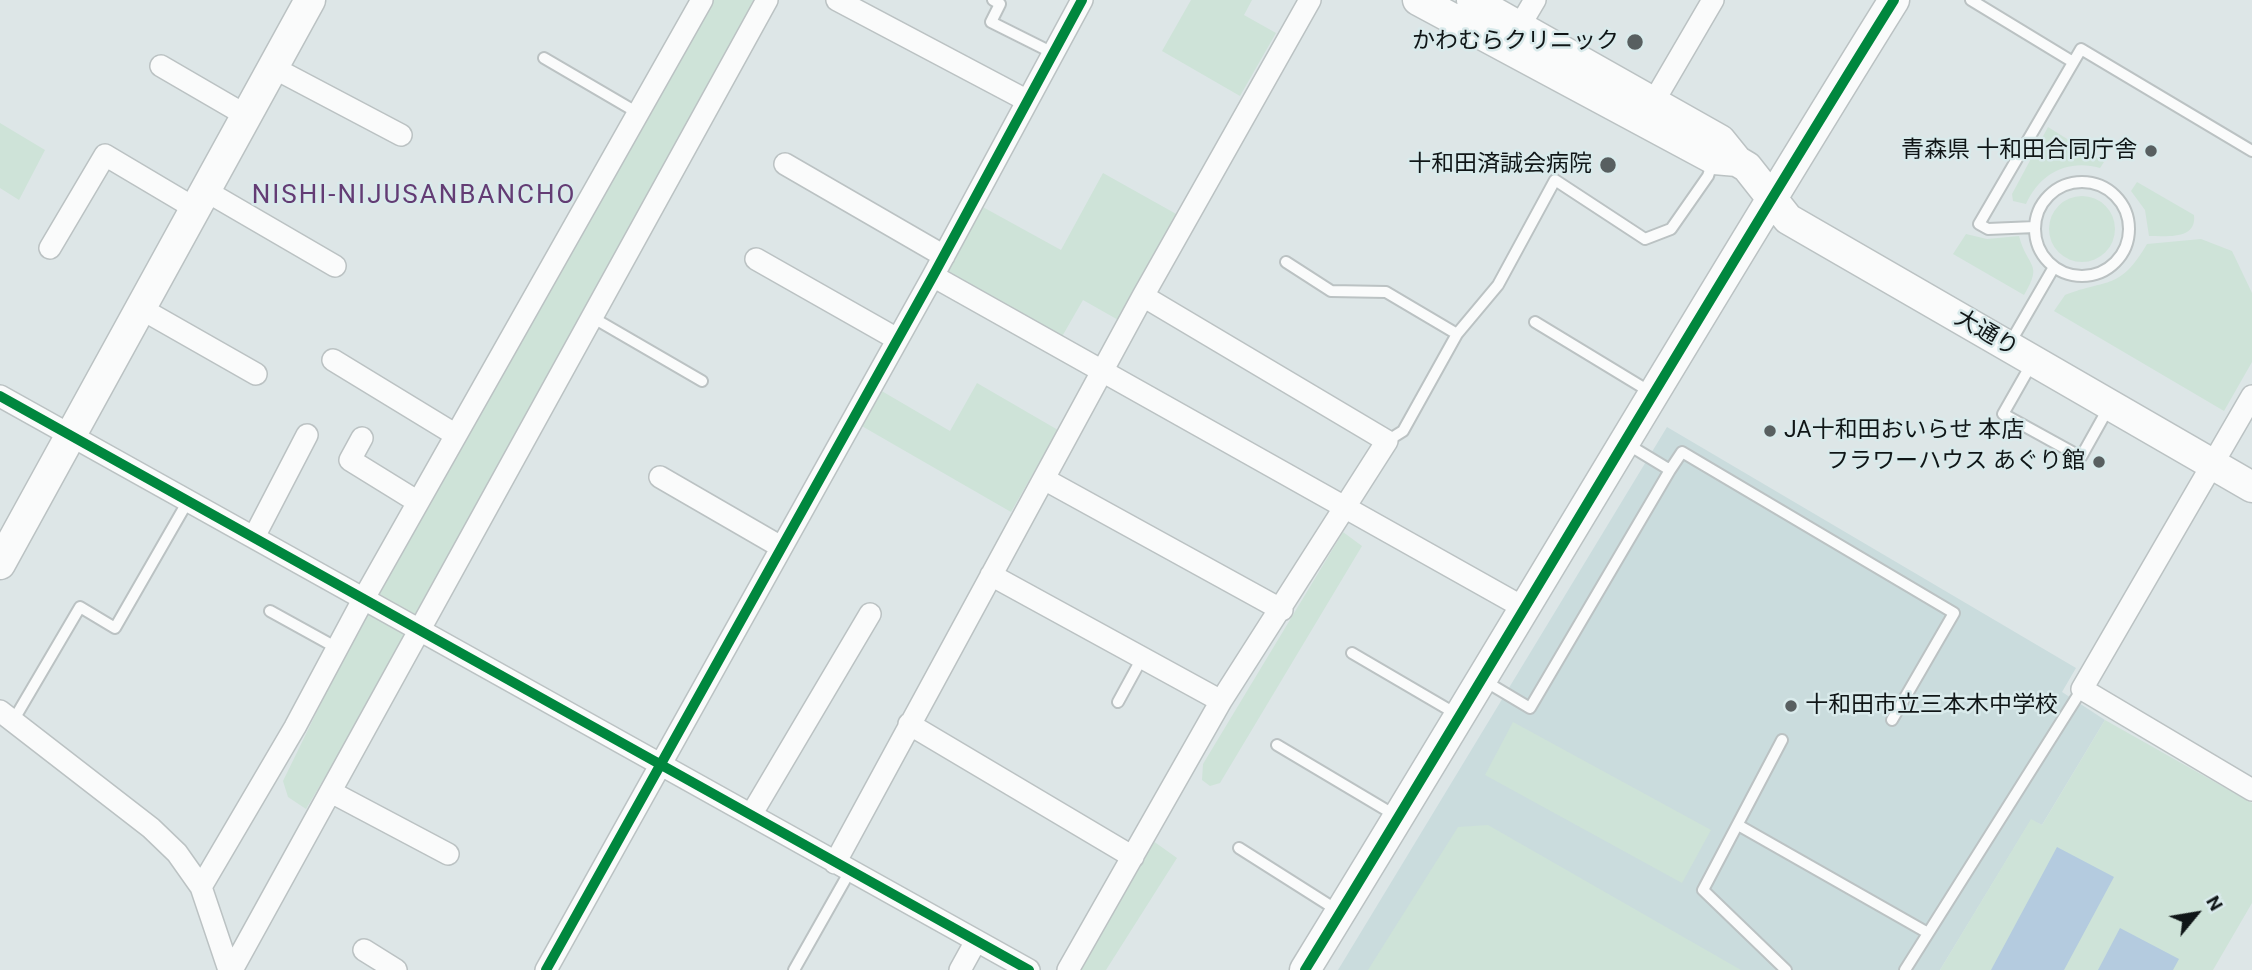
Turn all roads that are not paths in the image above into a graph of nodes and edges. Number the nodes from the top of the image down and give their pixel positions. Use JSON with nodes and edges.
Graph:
{"nodes":[{"id":1,"x":310,"y":0,"type":"edge"},
{"id":2,"x":702,"y":0,"type":"edge"},
{"id":3,"x":767,"y":0,"type":"edge"},
{"id":4,"x":837,"y":0,"type":"edge"},
{"id":5,"x":993,"y":0,"type":"edge"},
{"id":6,"x":1082,"y":0,"type":"edge"},
{"id":7,"x":1310,"y":0,"type":"edge"},
{"id":8,"x":1418,"y":0,"type":"edge"},
{"id":9,"x":1472,"y":0,"type":"edge"},
{"id":10,"x":1535,"y":0,"type":"edge"},
{"id":11,"x":1713,"y":0,"type":"edge"},
{"id":12,"x":1894,"y":0,"type":"edge"},
{"id":13,"x":1971,"y":0,"type":"edge"},
{"id":14,"x":1519,"y":27,"type":"junction"},
{"id":15,"x":1053,"y":52,"type":"junction"},
{"id":16,"x":544,"y":58,"type":"dead end"},
{"id":17,"x":2073,"y":62,"type":"junction"},
{"id":18,"x":161,"y":66,"type":"dead end"},
{"id":19,"x":274,"y":68,"type":"junction"},
{"id":20,"x":1026,"y":100,"type":"junction"},
{"id":21,"x":1654,"y":101,"type":"junction"},
{"id":22,"x":638,"y":113,"type":"junction"},
{"id":23,"x":247,"y":116,"type":"junction"},
{"id":24,"x":401,"y":135,"type":"dead end"},
{"id":25,"x":2252,"y":151,"type":"edge"},
{"id":26,"x":1726,"y":160,"type":"junction"},
{"id":27,"x":785,"y":164,"type":"dead end"},
{"id":28,"x":1771,"y":197,"type":"junction"},
{"id":29,"x":201,"y":200,"type":"junction"},
{"id":30,"x":2035,"y":227,"type":"junction"},
{"id":31,"x":50,"y":248,"type":"dead end"},
{"id":32,"x":944,"y":256,"type":"junction"},
{"id":33,"x":756,"y":259,"type":"dead end"},
{"id":34,"x":1286,"y":262,"type":"dead end"},
{"id":35,"x":335,"y":266,"type":"dead end"},
{"id":36,"x":2054,"y":267,"type":"junction"},
{"id":37,"x":933,"y":276,"type":"junction"},
{"id":38,"x":1143,"y":296,"type":"junction"},
{"id":39,"x":140,"y":308,"type":"junction"},
{"id":40,"x":590,"y":316,"type":"junction"},
{"id":41,"x":1535,"y":322,"type":"dead end"},
{"id":42,"x":1457,"y":334,"type":"junction"},
{"id":43,"x":897,"y":340,"type":"junction"},
{"id":44,"x":2021,"y":354,"type":"junction"},
{"id":45,"x":333,"y":360,"type":"dead end"},
{"id":46,"x":1103,"y":371,"type":"junction"},
{"id":47,"x":256,"y":374,"type":"dead end"},
{"id":48,"x":702,"y":381,"type":"dead end"},
{"id":49,"x":1654,"y":394,"type":"junction"},
{"id":50,"x":0,"y":396,"type":"edge"},
{"id":51,"x":2252,"y":396,"type":"edge"},
{"id":52,"x":2110,"y":405,"type":"junction"},
{"id":53,"x":307,"y":435,"type":"dead end"},
{"id":54,"x":456,"y":435,"type":"junction"},
{"id":55,"x":70,"y":436,"type":"junction"},
{"id":56,"x":362,"y":438,"type":"dead end"},
{"id":57,"x":1387,"y":441,"type":"junction"},
{"id":58,"x":1625,"y":443,"type":"junction"},
{"id":59,"x":2213,"y":466,"type":"junction"},
{"id":60,"x":1670,"y":470,"type":"junction"},
{"id":61,"x":660,"y":477,"type":"dead end"},
{"id":62,"x":1044,"y":480,"type":"junction"},
{"id":63,"x":2252,"y":487,"type":"edge"},
{"id":64,"x":188,"y":501,"type":"junction"},
{"id":65,"x":418,"y":502,"type":"junction"},
{"id":66,"x":1345,"y":508,"type":"junction"},
{"id":67,"x":254,"y":537,"type":"junction"},
{"id":68,"x":781,"y":547,"type":"junction"},
{"id":69,"x":0,"y":564,"type":"edge"},
{"id":70,"x":991,"y":575,"type":"junction"},
{"id":71,"x":364,"y":598,"type":"junction"},
{"id":72,"x":1526,"y":609,"type":"junction"},
{"id":73,"x":1282,"y":610,"type":"junction"},
{"id":74,"x":270,"y":611,"type":"dead end"},
{"id":75,"x":870,"y":614,"type":"dead end"},
{"id":76,"x":422,"y":630,"type":"junction"},
{"id":77,"x":337,"y":648,"type":"junction"},
{"id":78,"x":1352,"y":653,"type":"dead end"},
{"id":79,"x":1142,"y":658,"type":"junction"},
{"id":80,"x":1483,"y":680,"type":"junction"},
{"id":81,"x":2082,"y":689,"type":"junction"},
{"id":82,"x":1221,"y":701,"type":"junction"},
{"id":83,"x":1118,"y":702,"type":"dead end"},
{"id":84,"x":6,"y":716,"type":"edge"},
{"id":85,"x":1460,"y":717,"type":"junction"},
{"id":86,"x":1892,"y":720,"type":"dead end"},
{"id":87,"x":909,"y":724,"type":"junction"},
{"id":88,"x":1782,"y":740,"type":"dead end"},
{"id":89,"x":1277,"y":745,"type":"dead end"},
{"id":90,"x":660,"y":764,"type":"junction"},
{"id":91,"x":2252,"y":790,"type":"edge"},
{"id":92,"x":331,"y":792,"type":"junction"},
{"id":93,"x":751,"y":815,"type":"junction"},
{"id":94,"x":1399,"y":817,"type":"junction"},
{"id":95,"x":1738,"y":825,"type":"junction"},
{"id":96,"x":1239,"y":848,"type":"dead end"},
{"id":97,"x":448,"y":854,"type":"dead end"},
{"id":98,"x":1133,"y":857,"type":"junction"},
{"id":99,"x":842,"y":867,"type":"junction"},
{"id":100,"x":201,"y":887,"type":"junction"},
{"id":101,"x":1340,"y":912,"type":"junction"},
{"id":102,"x":1928,"y":933,"type":"junction"},
{"id":103,"x":976,"y":941,"type":"junction"},
{"id":104,"x":364,"y":950,"type":"dead end"},
{"id":105,"x":231,"y":970,"type":"edge"},
{"id":106,"x":396,"y":970,"type":"edge"},
{"id":107,"x":546,"y":970,"type":"edge"},
{"id":108,"x":794,"y":970,"type":"edge"},
{"id":109,"x":960,"y":970,"type":"edge"},
{"id":110,"x":1028,"y":970,"type":"edge"},
{"id":111,"x":1068,"y":970,"type":"edge"},
{"id":112,"x":1305,"y":970,"type":"edge"},
{"id":113,"x":1786,"y":970,"type":"edge"},
{"id":114,"x":1905,"y":970,"type":"edge"}],
"edges":[{"from":1,"to":19,"type":"street"},
{"from":2,"to":22,"type":"street"},
{"from":3,"to":40,"type":"street"},
{"from":4,"to":20,"type":"street"},
{"from":5,"to":15,"type":"lane"},
{"from":6,"to":15,"type":"street"},
{"from":7,"to":38,"type":"street"},
{"from":8,"to":26,"type":"street","name":"大通り"},
{"from":9,"to":14,"type":"street","name":"大通り"},
{"from":10,"to":14,"type":"street"},
{"from":11,"to":21,"type":"street"},
{"from":12,"to":28,"type":"street"},
{"from":13,"to":17,"type":"lane"},
{"from":14,"to":21,"type":"street","name":"大通り"},
{"from":15,"to":20,"type":"street"},
{"from":16,"to":22,"type":"lane"},
{"from":17,"to":25,"type":"lane"},
{"from":17,"to":30,"type":"lane"},
{"from":18,"to":23,"type":"street"},
{"from":19,"to":23,"type":"street"},
{"from":19,"to":24,"type":"street"},
{"from":20,"to":32,"type":"street"},
{"from":21,"to":26,"type":"street","name":"大通り"},
{"from":22,"to":54,"type":"street"},
{"from":23,"to":29,"type":"street"},
{"from":26,"to":28,"type":"street","name":"大通り"},
{"from":26,"to":42,"type":"lane"},
{"from":27,"to":32,"type":"street"},
{"from":28,"to":44,"type":"street","name":"大通り"},
{"from":28,"to":49,"type":"street"},
{"from":29,"to":31,"type":"street"},
{"from":29,"to":35,"type":"street"},
{"from":29,"to":39,"type":"street"},
{"from":30,"to":36,"type":"lane"},
{"from":30,"to":36,"type":"lane"},
{"from":32,"to":37,"type":"street"},
{"from":33,"to":43,"type":"street"},
{"from":34,"to":42,"type":"lane"},
{"from":36,"to":44,"type":"lane"},
{"from":37,"to":43,"type":"street"},
{"from":37,"to":46,"type":"street"},
{"from":38,"to":46,"type":"street"},
{"from":38,"to":57,"type":"street"},
{"from":39,"to":47,"type":"street"},
{"from":39,"to":55,"type":"street"},
{"from":40,"to":48,"type":"lane"},
{"from":40,"to":76,"type":"street"},
{"from":41,"to":49,"type":"lane"},
{"from":42,"to":57,"type":"lane"},
{"from":43,"to":68,"type":"street"},
{"from":44,"to":52,"type":"street","name":"大通り"},
{"from":44,"to":52,"type":"lane"},
{"from":45,"to":54,"type":"street"},
{"from":46,"to":62,"type":"street"},
{"from":46,"to":66,"type":"street"},
{"from":49,"to":58,"type":"street"},
{"from":50,"to":55,"type":"street"},
{"from":51,"to":59,"type":"street"},
{"from":52,"to":59,"type":"street","name":"大通り"},
{"from":53,"to":67,"type":"street"},
{"from":54,"to":65,"type":"street"},
{"from":55,"to":64,"type":"street"},
{"from":55,"to":69,"type":"street"},
{"from":56,"to":65,"type":"street"},
{"from":57,"to":66,"type":"street"},
{"from":58,"to":60,"type":"lane"},
{"from":58,"to":72,"type":"street"},
{"from":59,"to":63,"type":"street","name":"大通り"},
{"from":59,"to":81,"type":"street"},
{"from":60,"to":80,"type":"lane"},
{"from":60,"to":86,"type":"lane"},
{"from":61,"to":68,"type":"street"},
{"from":62,"to":70,"type":"street"},
{"from":62,"to":73,"type":"street"},
{"from":64,"to":67,"type":"street"},
{"from":64,"to":84,"type":"lane"},
{"from":65,"to":71,"type":"street"},
{"from":66,"to":72,"type":"street"},
{"from":66,"to":73,"type":"street"},
{"from":67,"to":71,"type":"street"},
{"from":68,"to":90,"type":"street"},
{"from":70,"to":79,"type":"street"},
{"from":70,"to":87,"type":"street"},
{"from":71,"to":76,"type":"street"},
{"from":71,"to":77,"type":"street"},
{"from":72,"to":80,"type":"street"},
{"from":73,"to":82,"type":"street"},
{"from":74,"to":77,"type":"lane"},
{"from":75,"to":93,"type":"street"},
{"from":76,"to":90,"type":"street"},
{"from":76,"to":92,"type":"street"},
{"from":77,"to":100,"type":"street"},
{"from":78,"to":85,"type":"lane"},
{"from":79,"to":82,"type":"street"},
{"from":79,"to":83,"type":"lane"},
{"from":80,"to":85,"type":"street"},
{"from":81,"to":91,"type":"street"},
{"from":81,"to":102,"type":"lane"},
{"from":82,"to":98,"type":"street"},
{"from":84,"to":100,"type":"street"},
{"from":85,"to":94,"type":"street"},
{"from":87,"to":98,"type":"street"},
{"from":87,"to":99,"type":"street"},
{"from":88,"to":95,"type":"lane"},
{"from":89,"to":94,"type":"lane"},
{"from":90,"to":93,"type":"street"},
{"from":90,"to":107,"type":"street"},
{"from":92,"to":97,"type":"street"},
{"from":92,"to":105,"type":"street"},
{"from":93,"to":99,"type":"street"},
{"from":94,"to":101,"type":"street"},
{"from":95,"to":102,"type":"lane"},
{"from":95,"to":113,"type":"lane"},
{"from":96,"to":101,"type":"lane"},
{"from":98,"to":111,"type":"street"},
{"from":99,"to":103,"type":"street"},
{"from":99,"to":108,"type":"lane"},
{"from":100,"to":105,"type":"street"},
{"from":101,"to":112,"type":"street"},
{"from":102,"to":114,"type":"lane"},
{"from":103,"to":109,"type":"street"},
{"from":103,"to":110,"type":"street"},
{"from":104,"to":106,"type":"street"}]}
